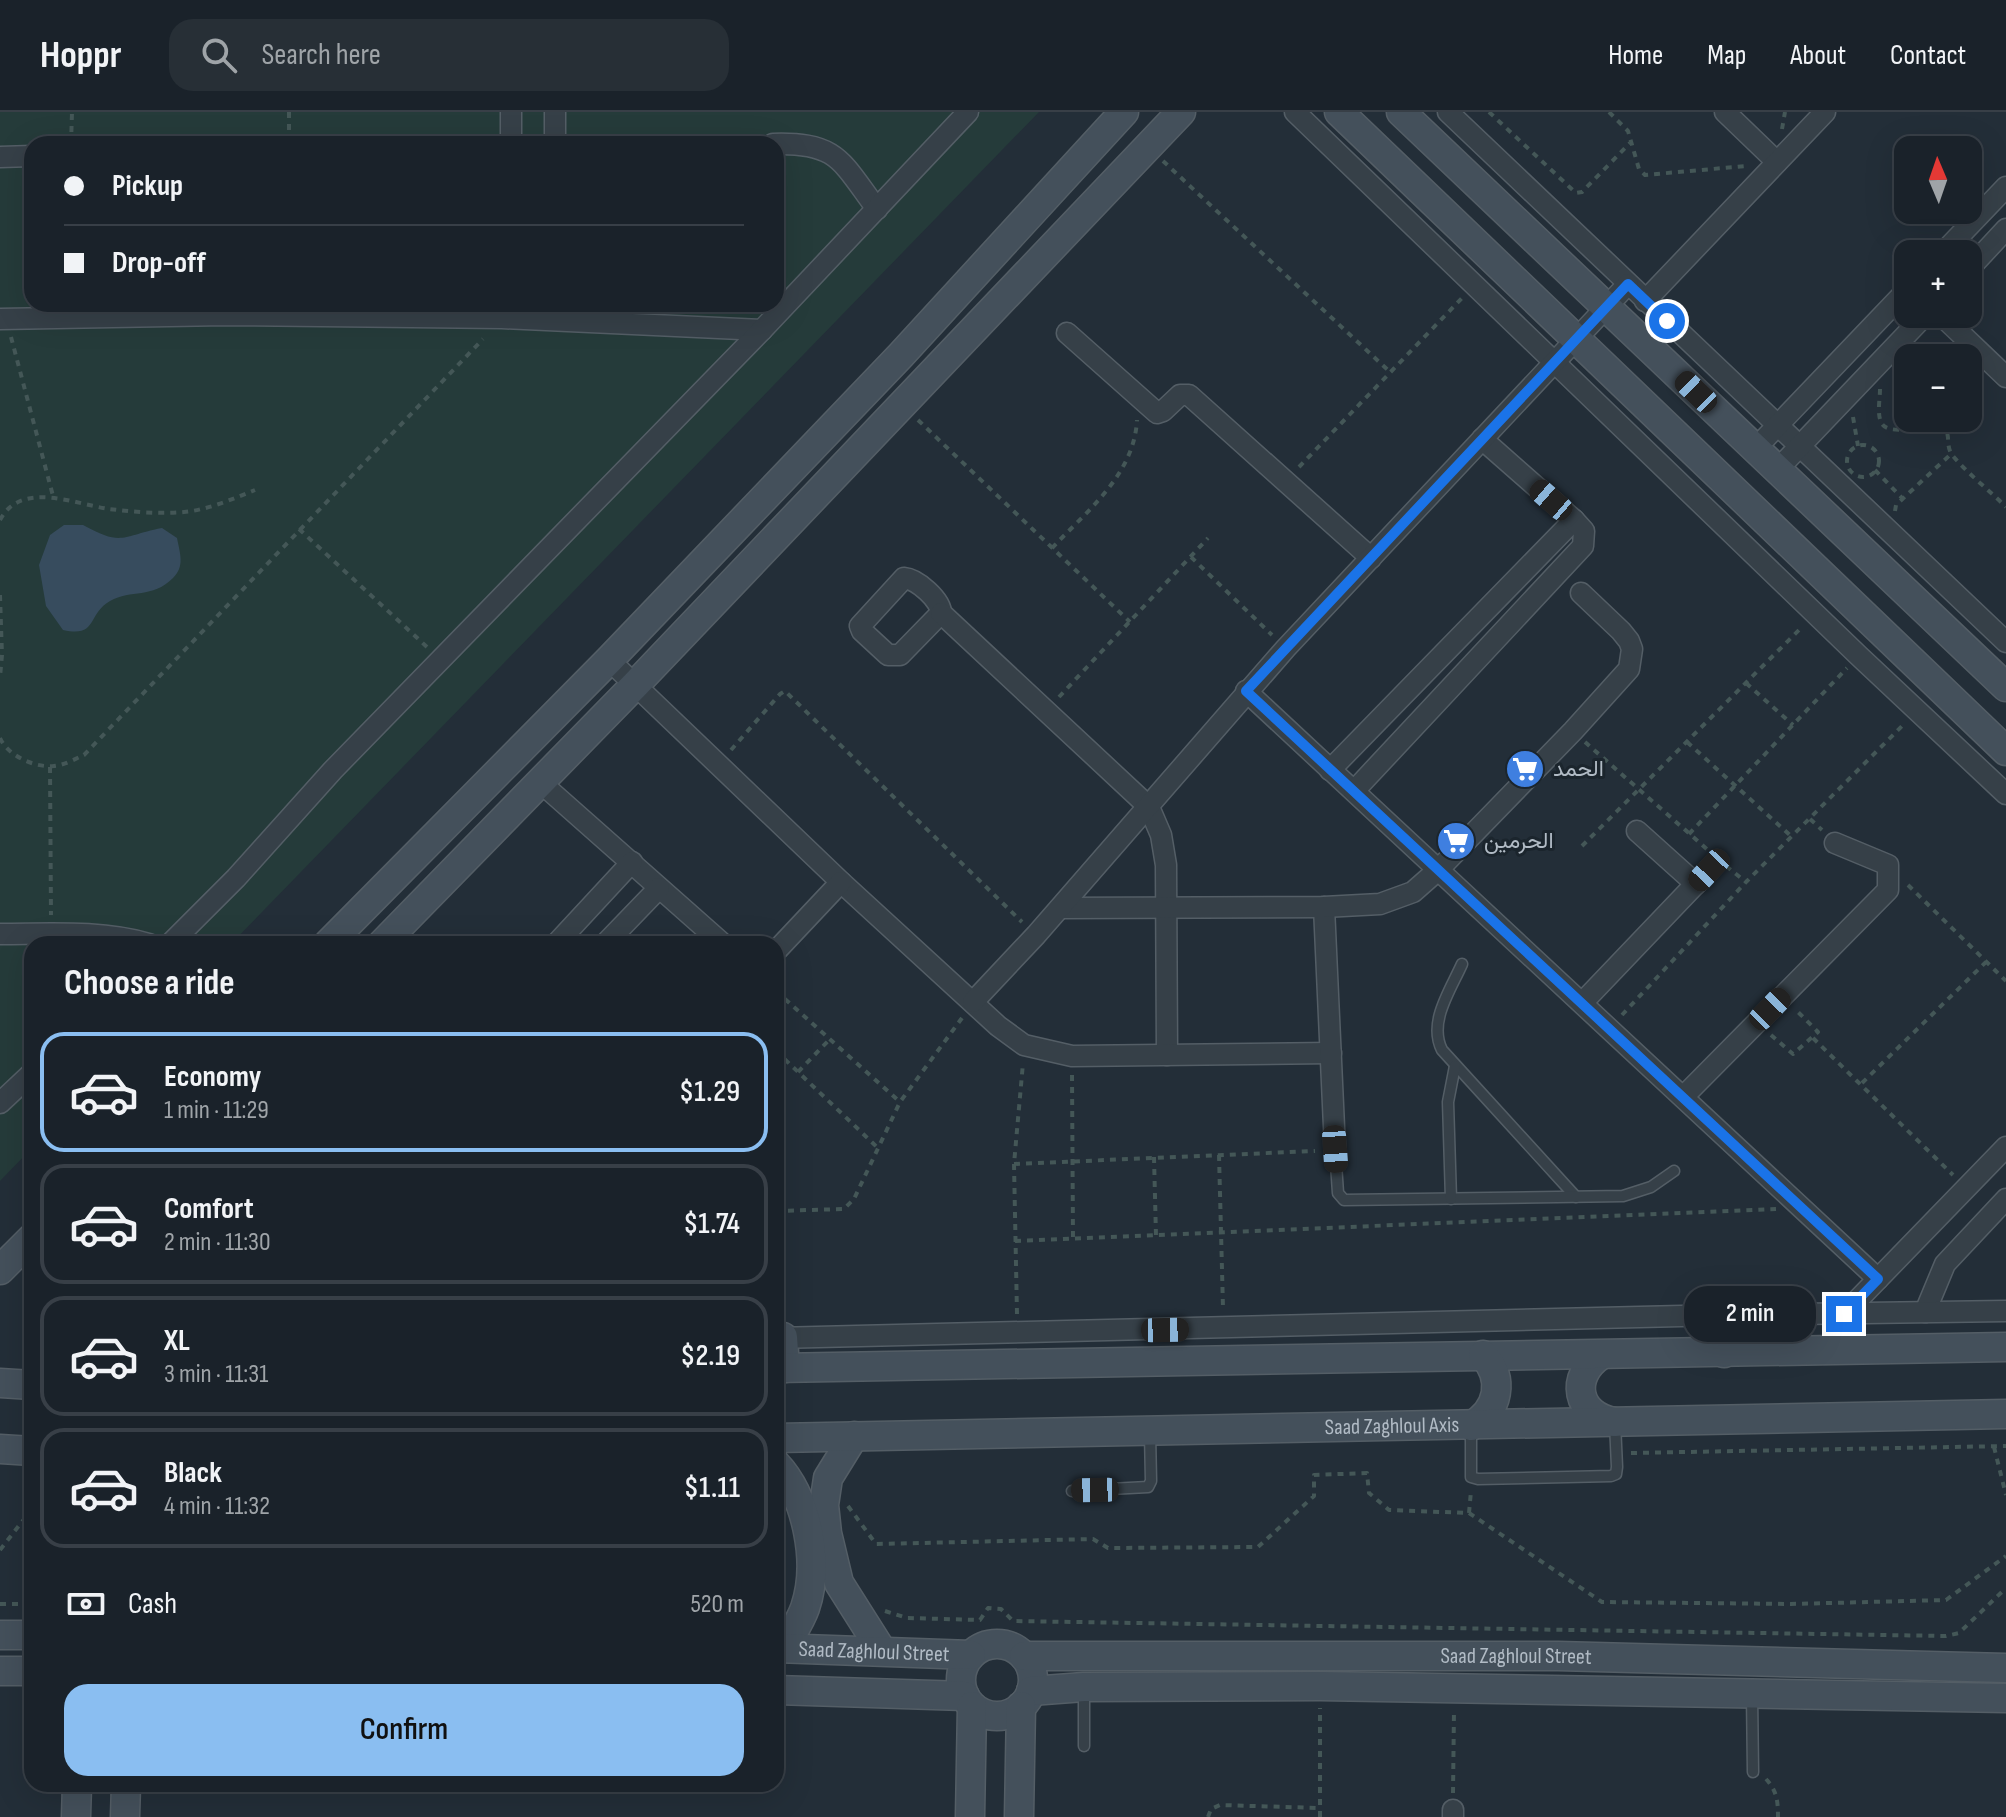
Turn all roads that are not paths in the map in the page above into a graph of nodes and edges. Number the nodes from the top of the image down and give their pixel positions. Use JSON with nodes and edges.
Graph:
{"nodes":[{"id":1,"x":511,"y":112,"type":"edge"},
{"id":2,"x":555,"y":112,"type":"edge"},
{"id":3,"x":968,"y":112,"type":"edge"},
{"id":4,"x":1124,"y":112,"type":"edge"},
{"id":5,"x":1181,"y":112,"type":"edge"},
{"id":6,"x":1295,"y":112,"type":"edge"},
{"id":7,"x":1339,"y":112,"type":"edge"},
{"id":8,"x":1401,"y":112,"type":"edge"},
{"id":9,"x":1448,"y":112,"type":"edge"},
{"id":10,"x":1725,"y":112,"type":"edge"},
{"id":11,"x":1825,"y":112,"type":"edge"},
{"id":12,"x":511,"y":136,"type":"edge"},
{"id":13,"x":555,"y":136,"type":"edge"},
{"id":14,"x":784,"y":144,"type":"edge"},
{"id":15,"x":24,"y":156,"type":"edge"},
{"id":16,"x":0,"y":157,"type":"edge"},
{"id":17,"x":1777,"y":162,"type":"junction"},
{"id":18,"x":2006,"y":187,"type":"edge"},
{"id":19,"x":877,"y":209,"type":"junction"},
{"id":20,"x":2006,"y":229,"type":"edge"},
{"id":21,"x":1955,"y":240,"type":"edge"},
{"id":22,"x":1982,"y":255,"type":"edge"},
{"id":23,"x":1628,"y":284,"type":"junction"},
{"id":24,"x":1645,"y":301,"type":"junction"},
{"id":25,"x":1894,"y":304,"type":"edge"},
{"id":26,"x":784,"y":307,"type":"edge"},
{"id":27,"x":1606,"y":307,"type":"junction"},
{"id":28,"x":779,"y":312,"type":"edge"},
{"id":29,"x":3,"y":319,"type":"edge"},
{"id":30,"x":1913,"y":328,"type":"edge"},
{"id":31,"x":1955,"y":328,"type":"edge"},
{"id":32,"x":762,"y":330,"type":"junction"},
{"id":33,"x":1067,"y":333,"type":"dead end"},
{"id":34,"x":1576,"y":339,"type":"junction"},
{"id":35,"x":1555,"y":362,"type":"junction"},
{"id":36,"x":2006,"y":377,"type":"edge"},
{"id":37,"x":1777,"y":426,"type":"junction"},
{"id":38,"x":1482,"y":439,"type":"junction"},
{"id":39,"x":1800,"y":447,"type":"junction"},
{"id":40,"x":1755,"y":449,"type":"junction"},
{"id":41,"x":1777,"y":470,"type":"junction"},
{"id":42,"x":1574,"y":520,"type":"junction"},
{"id":43,"x":1371,"y":558,"type":"junction"},
{"id":44,"x":1581,"y":593,"type":"dead end"},
{"id":45,"x":941,"y":613,"type":"dead end"},
{"id":46,"x":2006,"y":642,"type":"edge"},
{"id":47,"x":609,"y":660,"type":"junction"},
{"id":48,"x":636,"y":684,"type":"junction"},
{"id":49,"x":2006,"y":687,"type":"edge"},
{"id":50,"x":1246,"y":691,"type":"junction"},
{"id":51,"x":2006,"y":751,"type":"edge"},
{"id":52,"x":1330,"y":770,"type":"junction"},
{"id":53,"x":540,"y":782,"type":"junction"},
{"id":54,"x":1354,"y":791,"type":"junction"},
{"id":55,"x":2006,"y":794,"type":"edge"},
{"id":56,"x":1149,"y":807,"type":"junction"},
{"id":57,"x":1637,"y":831,"type":"dead end"},
{"id":58,"x":1835,"y":843,"type":"dead end"},
{"id":59,"x":632,"y":862,"type":"junction"},
{"id":60,"x":1438,"y":870,"type":"junction"},
{"id":61,"x":841,"y":882,"type":"junction"},
{"id":62,"x":659,"y":888,"type":"junction"},
{"id":63,"x":1324,"y":907,"type":"junction"},
{"id":64,"x":1060,"y":908,"type":"junction"},
{"id":65,"x":1166,"y":908,"type":"junction"},
{"id":66,"x":0,"y":934,"type":"edge"},
{"id":67,"x":107,"y":936,"type":"edge"},
{"id":68,"x":178,"y":936,"type":"edge"},
{"id":69,"x":336,"y":936,"type":"edge"},
{"id":70,"x":390,"y":936,"type":"edge"},
{"id":71,"x":566,"y":936,"type":"edge"},
{"id":72,"x":613,"y":936,"type":"edge"},
{"id":73,"x":714,"y":936,"type":"edge"},
{"id":74,"x":784,"y":943,"type":"edge"},
{"id":75,"x":1462,"y":964,"type":"dead end"},
{"id":76,"x":973,"y":1002,"type":"junction"},
{"id":77,"x":1582,"y":1003,"type":"junction"},
{"id":78,"x":1331,"y":1053,"type":"junction"},
{"id":79,"x":1167,"y":1055,"type":"junction"},
{"id":80,"x":1455,"y":1066,"type":"junction"},
{"id":81,"x":24,"y":1080,"type":"edge"},
{"id":82,"x":1683,"y":1097,"type":"junction"},
{"id":83,"x":0,"y":1103,"type":"edge"},
{"id":84,"x":2006,"y":1147,"type":"edge"},
{"id":85,"x":1335,"y":1149,"type":"joint"},
{"id":86,"x":1674,"y":1171,"type":"dead end"},
{"id":87,"x":1576,"y":1197,"type":"junction"},
{"id":88,"x":1451,"y":1199,"type":"junction"},
{"id":89,"x":2006,"y":1199,"type":"edge"},
{"id":90,"x":1878,"y":1279,"type":"junction"},
{"id":91,"x":2006,"y":1311,"type":"edge"},
{"id":92,"x":1925,"y":1312,"type":"junction"},
{"id":93,"x":1844,"y":1314,"type":"junction"},
{"id":94,"x":1723,"y":1315,"type":"junction"},
{"id":95,"x":784,"y":1338,"type":"edge"},
{"id":96,"x":2006,"y":1347,"type":"edge"},
{"id":97,"x":1724,"y":1353,"type":"junction"},
{"id":98,"x":1483,"y":1355,"type":"junction"},
{"id":99,"x":1601,"y":1355,"type":"junction"},
{"id":100,"x":784,"y":1368,"type":"edge"},
{"id":101,"x":0,"y":1383,"type":"edge"},
{"id":102,"x":24,"y":1384,"type":"edge"},
{"id":103,"x":2006,"y":1414,"type":"edge"},
{"id":104,"x":1615,"y":1422,"type":"junction"},
{"id":105,"x":1471,"y":1426,"type":"junction"},
{"id":106,"x":1149,"y":1431,"type":"junction"},
{"id":107,"x":854,"y":1436,"type":"junction"},
{"id":108,"x":784,"y":1438,"type":"edge"},
{"id":109,"x":0,"y":1449,"type":"edge"},
{"id":110,"x":24,"y":1450,"type":"edge"},
{"id":111,"x":784,"y":1476,"type":"edge"},
{"id":112,"x":1072,"y":1491,"type":"dead end"},
{"id":113,"x":0,"y":1635,"type":"edge"},
{"id":114,"x":24,"y":1635,"type":"edge"},
{"id":115,"x":784,"y":1641,"type":"edge"},
{"id":116,"x":784,"y":1648,"type":"edge"},
{"id":117,"x":882,"y":1651,"type":"junction"},
{"id":118,"x":971,"y":1655,"type":"junction"},
{"id":119,"x":1024,"y":1656,"type":"junction"},
{"id":120,"x":2006,"y":1668,"type":"edge"},
{"id":121,"x":0,"y":1671,"type":"edge"},
{"id":122,"x":24,"y":1671,"type":"edge"},
{"id":123,"x":1084,"y":1687,"type":"junction"},
{"id":124,"x":784,"y":1690,"type":"edge"},
{"id":125,"x":1752,"y":1693,"type":"junction"},
{"id":126,"x":2006,"y":1698,"type":"edge"},
{"id":127,"x":1026,"y":1699,"type":"junction"},
{"id":128,"x":968,"y":1701,"type":"junction"},
{"id":129,"x":1084,"y":1746,"type":"dead end"},
{"id":130,"x":1753,"y":1772,"type":"road end"},
{"id":131,"x":77,"y":1792,"type":"edge"},
{"id":132,"x":126,"y":1792,"type":"edge"},
{"id":133,"x":76,"y":1817,"type":"edge"},
{"id":134,"x":125,"y":1817,"type":"edge"},
{"id":135,"x":970,"y":1817,"type":"edge"},
{"id":136,"x":1019,"y":1817,"type":"edge"}],
"edges":[{"from":1,"to":12,"type":"street"},
{"from":2,"to":13,"type":"street"},
{"from":3,"to":19,"type":"street"},
{"from":4,"to":47,"type":"street"},
{"from":5,"to":48,"type":"street"},
{"from":6,"to":35,"type":"street"},
{"from":7,"to":34,"type":"street"},
{"from":8,"to":27,"type":"street"},
{"from":9,"to":23,"type":"street"},
{"from":10,"to":17,"type":"street"},
{"from":11,"to":17,"type":"street"},
{"from":14,"to":19,"type":"street"},
{"from":15,"to":16,"type":"street"},
{"from":17,"to":24,"type":"street"},
{"from":18,"to":21,"type":"street"},
{"from":19,"to":26,"type":"street"},
{"from":20,"to":22,"type":"street"},
{"from":23,"to":24,"type":"street"},
{"from":23,"to":27,"type":"street"},
{"from":24,"to":37,"type":"street"},
{"from":25,"to":37,"type":"street"},
{"from":27,"to":34,"type":"street"},
{"from":27,"to":40,"type":"street"},
{"from":28,"to":32,"type":"street"},
{"from":29,"to":32,"type":"street"},
{"from":30,"to":39,"type":"street"},
{"from":31,"to":36,"type":"street"},
{"from":32,"to":68,"type":"street"},
{"from":33,"to":43,"type":"street"},
{"from":34,"to":35,"type":"street"},
{"from":34,"to":51,"type":"street"},
{"from":35,"to":38,"type":"street"},
{"from":35,"to":55,"type":"street"},
{"from":37,"to":39,"type":"street"},
{"from":37,"to":40,"type":"street"},
{"from":38,"to":42,"type":"street"},
{"from":38,"to":43,"type":"street"},
{"from":39,"to":41,"type":"street"},
{"from":39,"to":46,"type":"street"},
{"from":40,"to":41,"type":"street"},
{"from":41,"to":49,"type":"street"},
{"from":42,"to":52,"type":"street"},
{"from":42,"to":54,"type":"street"},
{"from":43,"to":50,"type":"street"},
{"from":44,"to":60,"type":"street"},
{"from":45,"to":56,"type":"street"},
{"from":47,"to":48,"type":"street"},
{"from":47,"to":69,"type":"street"},
{"from":48,"to":53,"type":"street"},
{"from":48,"to":61,"type":"street"},
{"from":50,"to":52,"type":"street"},
{"from":50,"to":56,"type":"street"},
{"from":52,"to":54,"type":"street"},
{"from":53,"to":59,"type":"street"},
{"from":53,"to":70,"type":"street"},
{"from":54,"to":60,"type":"street"},
{"from":56,"to":64,"type":"street"},
{"from":56,"to":65,"type":"street"},
{"from":57,"to":77,"type":"street"},
{"from":58,"to":82,"type":"street"},
{"from":59,"to":62,"type":"street"},
{"from":59,"to":71,"type":"street"},
{"from":60,"to":63,"type":"street"},
{"from":60,"to":77,"type":"street"},
{"from":61,"to":74,"type":"street"},
{"from":61,"to":76,"type":"street"},
{"from":62,"to":72,"type":"street"},
{"from":62,"to":73,"type":"street"},
{"from":63,"to":65,"type":"street"},
{"from":63,"to":78,"type":"street"},
{"from":64,"to":65,"type":"street"},
{"from":64,"to":76,"type":"street"},
{"from":65,"to":79,"type":"street"},
{"from":66,"to":67,"type":"street"},
{"from":75,"to":80,"type":"lane"},
{"from":76,"to":79,"type":"street"},
{"from":77,"to":82,"type":"street"},
{"from":78,"to":79,"type":"street"},
{"from":78,"to":85,"type":"street"},
{"from":80,"to":87,"type":"lane"},
{"from":80,"to":88,"type":"lane"},
{"from":81,"to":83,"type":"street"},
{"from":82,"to":90,"type":"street"},
{"from":84,"to":90,"type":"street"},
{"from":85,"to":88,"type":"lane"},
{"from":86,"to":87,"type":"lane"},
{"from":87,"to":88,"type":"lane"},
{"from":89,"to":92,"type":"street"},
{"from":90,"to":93,"type":"street"},
{"from":91,"to":92,"type":"street"},
{"from":92,"to":93,"type":"street"},
{"from":93,"to":94,"type":"street"},
{"from":94,"to":95,"type":"street"},
{"from":94,"to":97,"type":"street"},
{"from":96,"to":97,"type":"street"},
{"from":97,"to":99,"type":"street"},
{"from":98,"to":99,"type":"street"},
{"from":98,"to":100,"type":"street"},
{"from":98,"to":105,"type":"street"},
{"from":99,"to":104,"type":"street"},
{"from":101,"to":102,"type":"street"},
{"from":103,"to":104,"type":"street","name":"Saad Zaghloul Axis"},
{"from":104,"to":105,"type":"street","name":"Saad Zaghloul Axis"},
{"from":104,"to":105,"type":"lane"},
{"from":105,"to":106,"type":"street","name":"Saad Zaghloul Axis"},
{"from":106,"to":107,"type":"street","name":"Saad Zaghloul Axis"},
{"from":106,"to":112,"type":"lane"},
{"from":107,"to":108,"type":"street","name":"Saad Zaghloul Axis"},
{"from":107,"to":117,"type":"street"},
{"from":109,"to":110,"type":"street"},
{"from":111,"to":115,"type":"street"},
{"from":113,"to":114,"type":"street"},
{"from":116,"to":117,"type":"street","name":"Saad Zaghloul Street"},
{"from":117,"to":118,"type":"street","name":"Saad Zaghloul Street"},
{"from":118,"to":119,"type":"street"},
{"from":118,"to":128,"type":"street"},
{"from":119,"to":120,"type":"street","name":"Saad Zaghloul Street"},
{"from":119,"to":127,"type":"street"},
{"from":121,"to":122,"type":"street"},
{"from":123,"to":125,"type":"street","name":"Saad Zaghloul Street"},
{"from":123,"to":127,"type":"street","name":"Saad Zaghloul Street"},
{"from":123,"to":129,"type":"lane"},
{"from":124,"to":128,"type":"street","name":"Saad Zaghloul Street"},
{"from":125,"to":126,"type":"street","name":"Saad Zaghloul Street"},
{"from":125,"to":130,"type":"lane"},
{"from":127,"to":128,"type":"street"},
{"from":127,"to":136,"type":"street"},
{"from":128,"to":135,"type":"street"},
{"from":131,"to":133,"type":"street"},
{"from":132,"to":134,"type":"street"}]}
